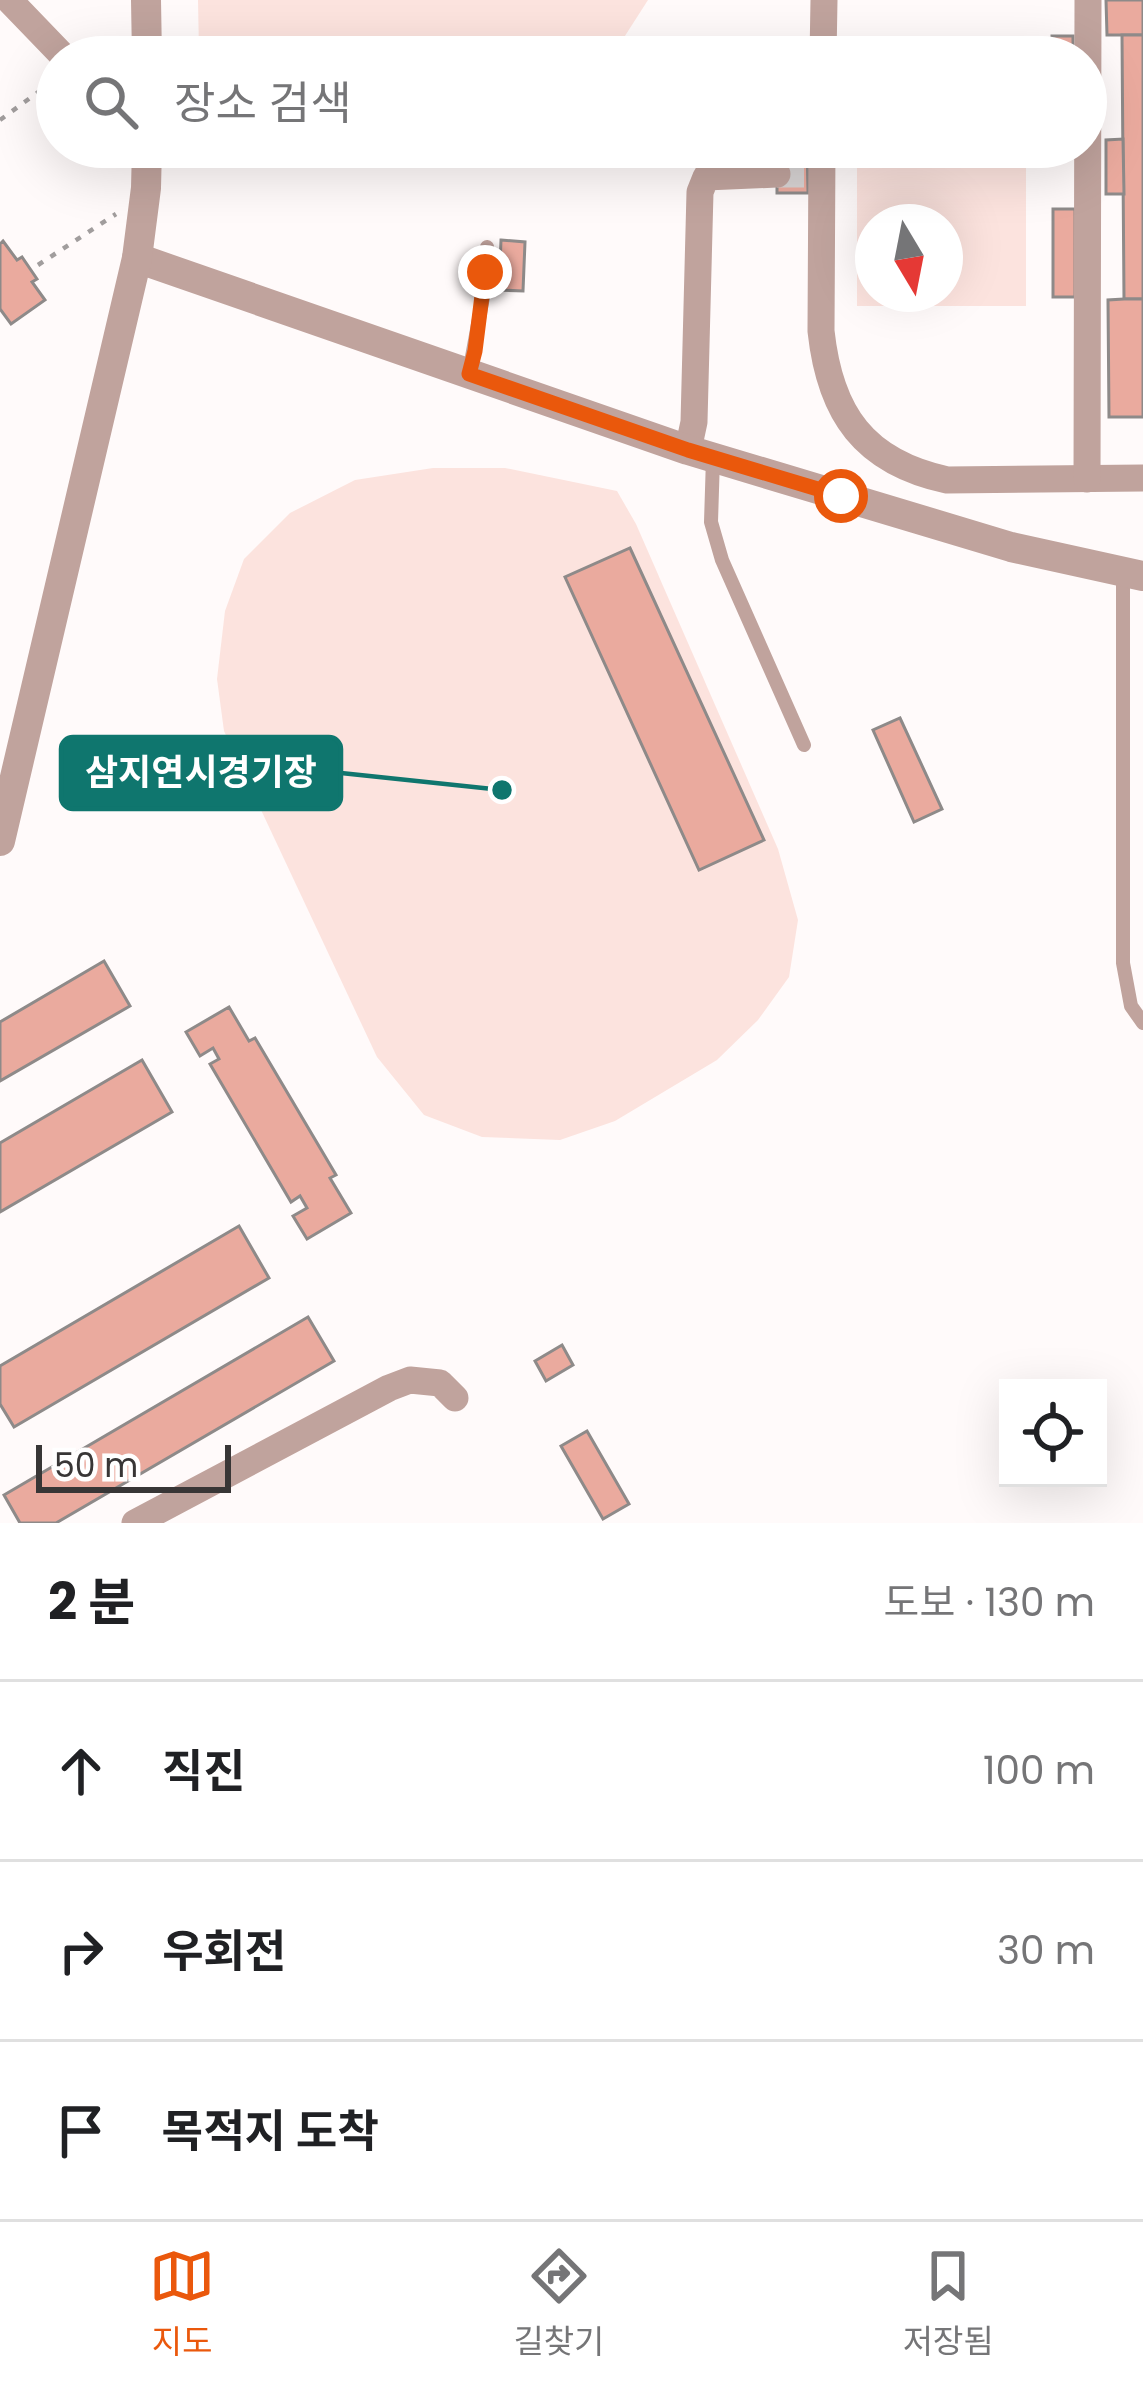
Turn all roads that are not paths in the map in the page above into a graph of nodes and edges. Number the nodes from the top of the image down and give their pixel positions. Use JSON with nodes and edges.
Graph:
{"nodes":[{"id":1,"x":9,"y":0,"type":"edge"},
{"id":2,"x":146,"y":0,"type":"edge"},
{"id":3,"x":824,"y":0,"type":"edge"},
{"id":4,"x":1088,"y":0,"type":"edge"},
{"id":5,"x":44,"y":36,"type":"edge"},
{"id":6,"x":147,"y":36,"type":"edge"},
{"id":7,"x":823,"y":36,"type":"edge"},
{"id":8,"x":1088,"y":36,"type":"edge"},
{"id":9,"x":146,"y":168,"type":"edge"},
{"id":10,"x":817,"y":168,"type":"edge"},
{"id":11,"x":1088,"y":168,"type":"edge"},
{"id":12,"x":777,"y":174,"type":"tunnel mouth"},
{"id":13,"x":487,"y":247,"type":"dead end"},
{"id":14,"x":137,"y":258,"type":"junction"},
{"id":15,"x":469,"y":374,"type":"junction"},
{"id":16,"x":700,"y":454,"type":"junction"},
{"id":17,"x":1143,"y":478,"type":"edge"},
{"id":18,"x":1087,"y":479,"type":"junction"},
{"id":19,"x":1133,"y":574,"type":"edge"},
{"id":20,"x":803,"y":745,"type":"dead end"},
{"id":21,"x":0,"y":842,"type":"edge"},
{"id":22,"x":1143,"y":1023,"type":"edge"},
{"id":23,"x":455,"y":1398,"type":"dead end"},
{"id":24,"x":135,"y":1523,"type":"edge"}],
"edges":[{"from":1,"to":5,"type":"street"},
{"from":2,"to":6,"type":"street"},
{"from":3,"to":7,"type":"street"},
{"from":4,"to":8,"type":"street"},
{"from":9,"to":14,"type":"street"},
{"from":10,"to":18,"type":"street"},
{"from":11,"to":18,"type":"street"},
{"from":12,"to":16,"type":"street"},
{"from":13,"to":15,"type":"lane"},
{"from":14,"to":15,"type":"street"},
{"from":14,"to":21,"type":"street"},
{"from":15,"to":16,"type":"street"},
{"from":16,"to":19,"type":"street"},
{"from":16,"to":20,"type":"lane"},
{"from":17,"to":18,"type":"street"},
{"from":19,"to":22,"type":"lane"},
{"from":23,"to":24,"type":"street"}]}
